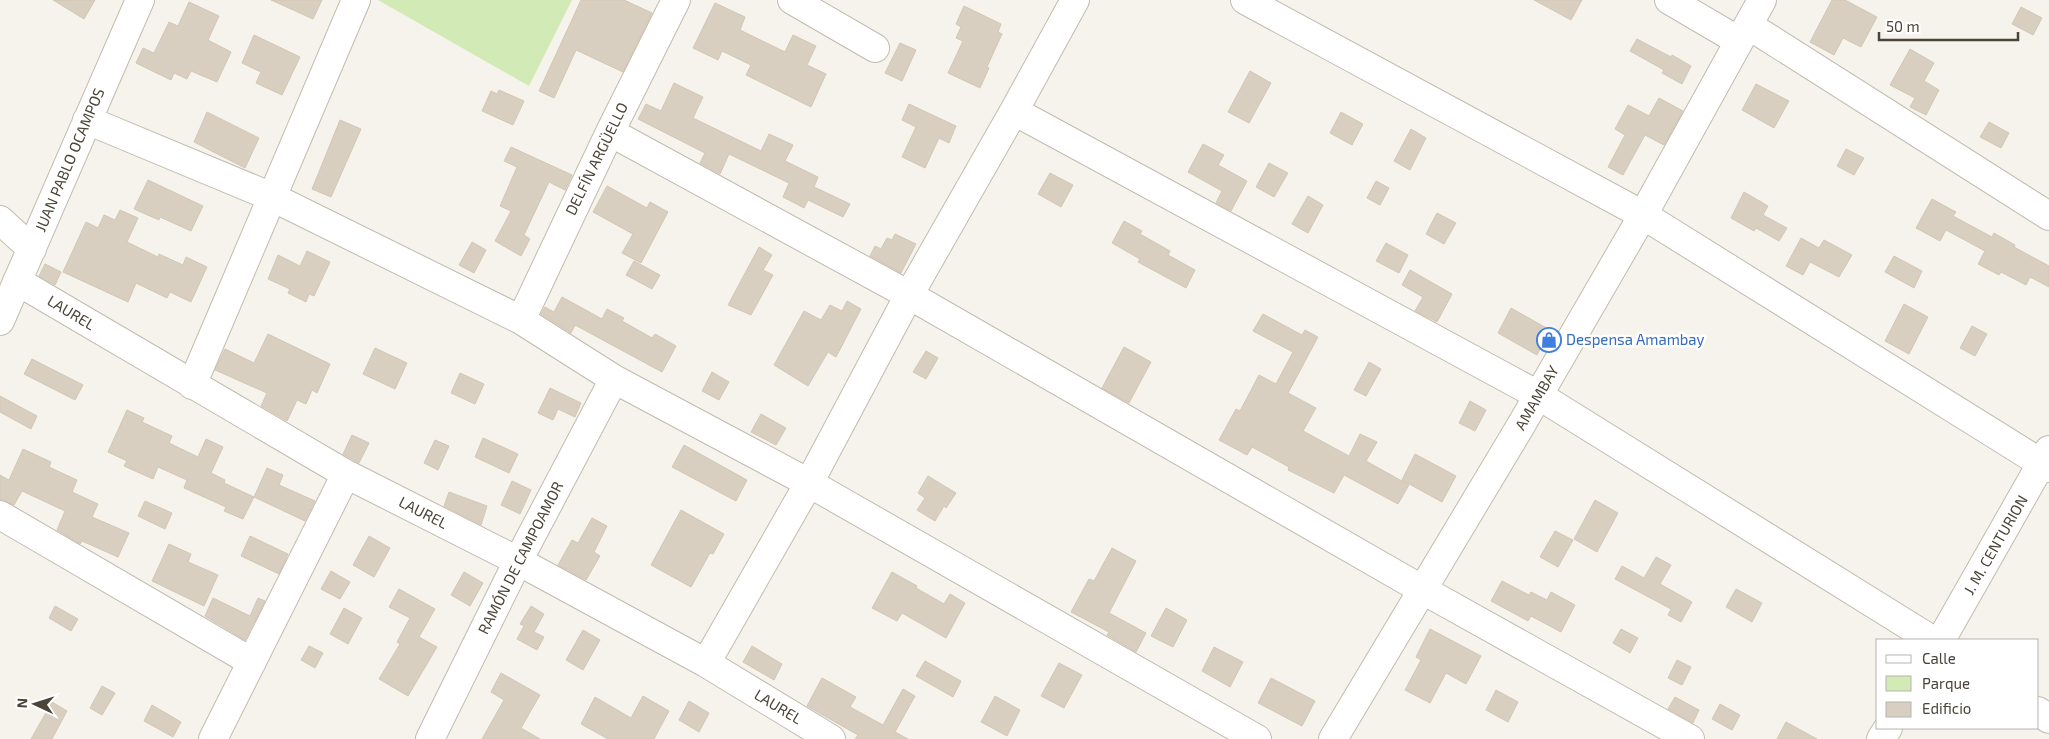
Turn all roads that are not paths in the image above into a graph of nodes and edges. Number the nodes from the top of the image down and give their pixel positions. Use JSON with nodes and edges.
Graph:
{"nodes":[{"id":1,"x":140,"y":0,"type":"edge"},
{"id":2,"x":356,"y":0,"type":"edge"},
{"id":3,"x":676,"y":0,"type":"edge"},
{"id":4,"x":792,"y":0,"type":"edge"},
{"id":5,"x":1074,"y":0,"type":"edge"},
{"id":6,"x":1245,"y":0,"type":"edge"},
{"id":7,"x":1669,"y":0,"type":"edge"},
{"id":8,"x":1762,"y":0,"type":"edge"},
{"id":9,"x":1744,"y":33,"type":"junction"},
{"id":10,"x":875,"y":48,"type":"dead end"},
{"id":11,"x":1014,"y":111,"type":"junction"},
{"id":12,"x":87,"y":120,"type":"junction"},
{"id":13,"x":610,"y":132,"type":"junction"},
{"id":14,"x":272,"y":196,"type":"junction"},
{"id":15,"x":1643,"y":215,"type":"junction"},
{"id":16,"x":2049,"y":216,"type":"edge"},
{"id":17,"x":0,"y":220,"type":"edge"},
{"id":18,"x":32,"y":249,"type":"junction"},
{"id":19,"x":17,"y":281,"type":"junction"},
{"id":20,"x":909,"y":295,"type":"junction"},
{"id":21,"x":0,"y":320,"type":"edge"},
{"id":22,"x":521,"y":320,"type":"junction"},
{"id":23,"x":614,"y":379,"type":"junction"},
{"id":24,"x":192,"y":385,"type":"junction"},
{"id":25,"x":1538,"y":395,"type":"junction"},
{"id":26,"x":2047,"y":460,"type":"edge"},
{"id":27,"x":346,"y":474,"type":"junction"},
{"id":28,"x":809,"y":483,"type":"junction"},
{"id":29,"x":0,"y":515,"type":"edge"},
{"id":30,"x":518,"y":561,"type":"junction"},
{"id":31,"x":1423,"y":590,"type":"junction"},
{"id":32,"x":1930,"y":639,"type":"edge"},
{"id":33,"x":1942,"y":639,"type":"edge"},
{"id":34,"x":252,"y":662,"type":"junction"},
{"id":35,"x":706,"y":663,"type":"junction"},
{"id":36,"x":213,"y":739,"type":"edge"},
{"id":37,"x":430,"y":739,"type":"edge"},
{"id":38,"x":831,"y":739,"type":"edge"},
{"id":39,"x":1256,"y":739,"type":"edge"},
{"id":40,"x":1333,"y":739,"type":"edge"},
{"id":41,"x":1690,"y":739,"type":"edge"}],
"edges":[{"from":1,"to":12,"type":"street","name":"JUAN PABLO OCAMPOS"},
{"from":2,"to":14,"type":"street"},
{"from":3,"to":13,"type":"street","name":"DELFÍN ARGÜELLO"},
{"from":4,"to":10,"type":"street"},
{"from":5,"to":11,"type":"street"},
{"from":6,"to":15,"type":"street"},
{"from":7,"to":9,"type":"street"},
{"from":8,"to":9,"type":"street","name":"AMAMBAY"},
{"from":9,"to":15,"type":"street","name":"AMAMBAY"},
{"from":9,"to":16,"type":"street"},
{"from":11,"to":20,"type":"street"},
{"from":11,"to":25,"type":"street"},
{"from":12,"to":14,"type":"street"},
{"from":12,"to":18,"type":"street","name":"JUAN PABLO OCAMPOS"},
{"from":13,"to":20,"type":"street"},
{"from":13,"to":22,"type":"street","name":"DELFÍN ARGÜELLO"},
{"from":14,"to":22,"type":"street"},
{"from":14,"to":24,"type":"street"},
{"from":15,"to":25,"type":"street","name":"AMAMBAY"},
{"from":15,"to":26,"type":"street"},
{"from":17,"to":18,"type":"street"},
{"from":18,"to":19,"type":"street","name":"JUAN PABLO OCAMPOS"},
{"from":19,"to":21,"type":"street","name":"JUAN PABLO OCAMPOS"},
{"from":19,"to":24,"type":"street","name":"LAUREL"},
{"from":20,"to":28,"type":"street"},
{"from":20,"to":31,"type":"street"},
{"from":22,"to":23,"type":"street"},
{"from":23,"to":28,"type":"street"},
{"from":23,"to":30,"type":"street","name":"RAMÓN DE CAMPOAMOR"},
{"from":24,"to":27,"type":"street","name":"LAUREL"},
{"from":25,"to":31,"type":"street","name":"AMAMBAY"},
{"from":25,"to":32,"type":"street"},
{"from":26,"to":33,"type":"street","name":"J. M. CENTURION"},
{"from":27,"to":30,"type":"street","name":"LAUREL"},
{"from":27,"to":34,"type":"street"},
{"from":28,"to":35,"type":"street"},
{"from":28,"to":39,"type":"street"},
{"from":29,"to":34,"type":"street"},
{"from":30,"to":35,"type":"street","name":"LAUREL"},
{"from":30,"to":37,"type":"street","name":"RAMÓN DE CAMPOAMOR"},
{"from":31,"to":40,"type":"street","name":"AMAMBAY"},
{"from":31,"to":41,"type":"street"},
{"from":34,"to":36,"type":"street"},
{"from":35,"to":38,"type":"street","name":"LAUREL"}]}
